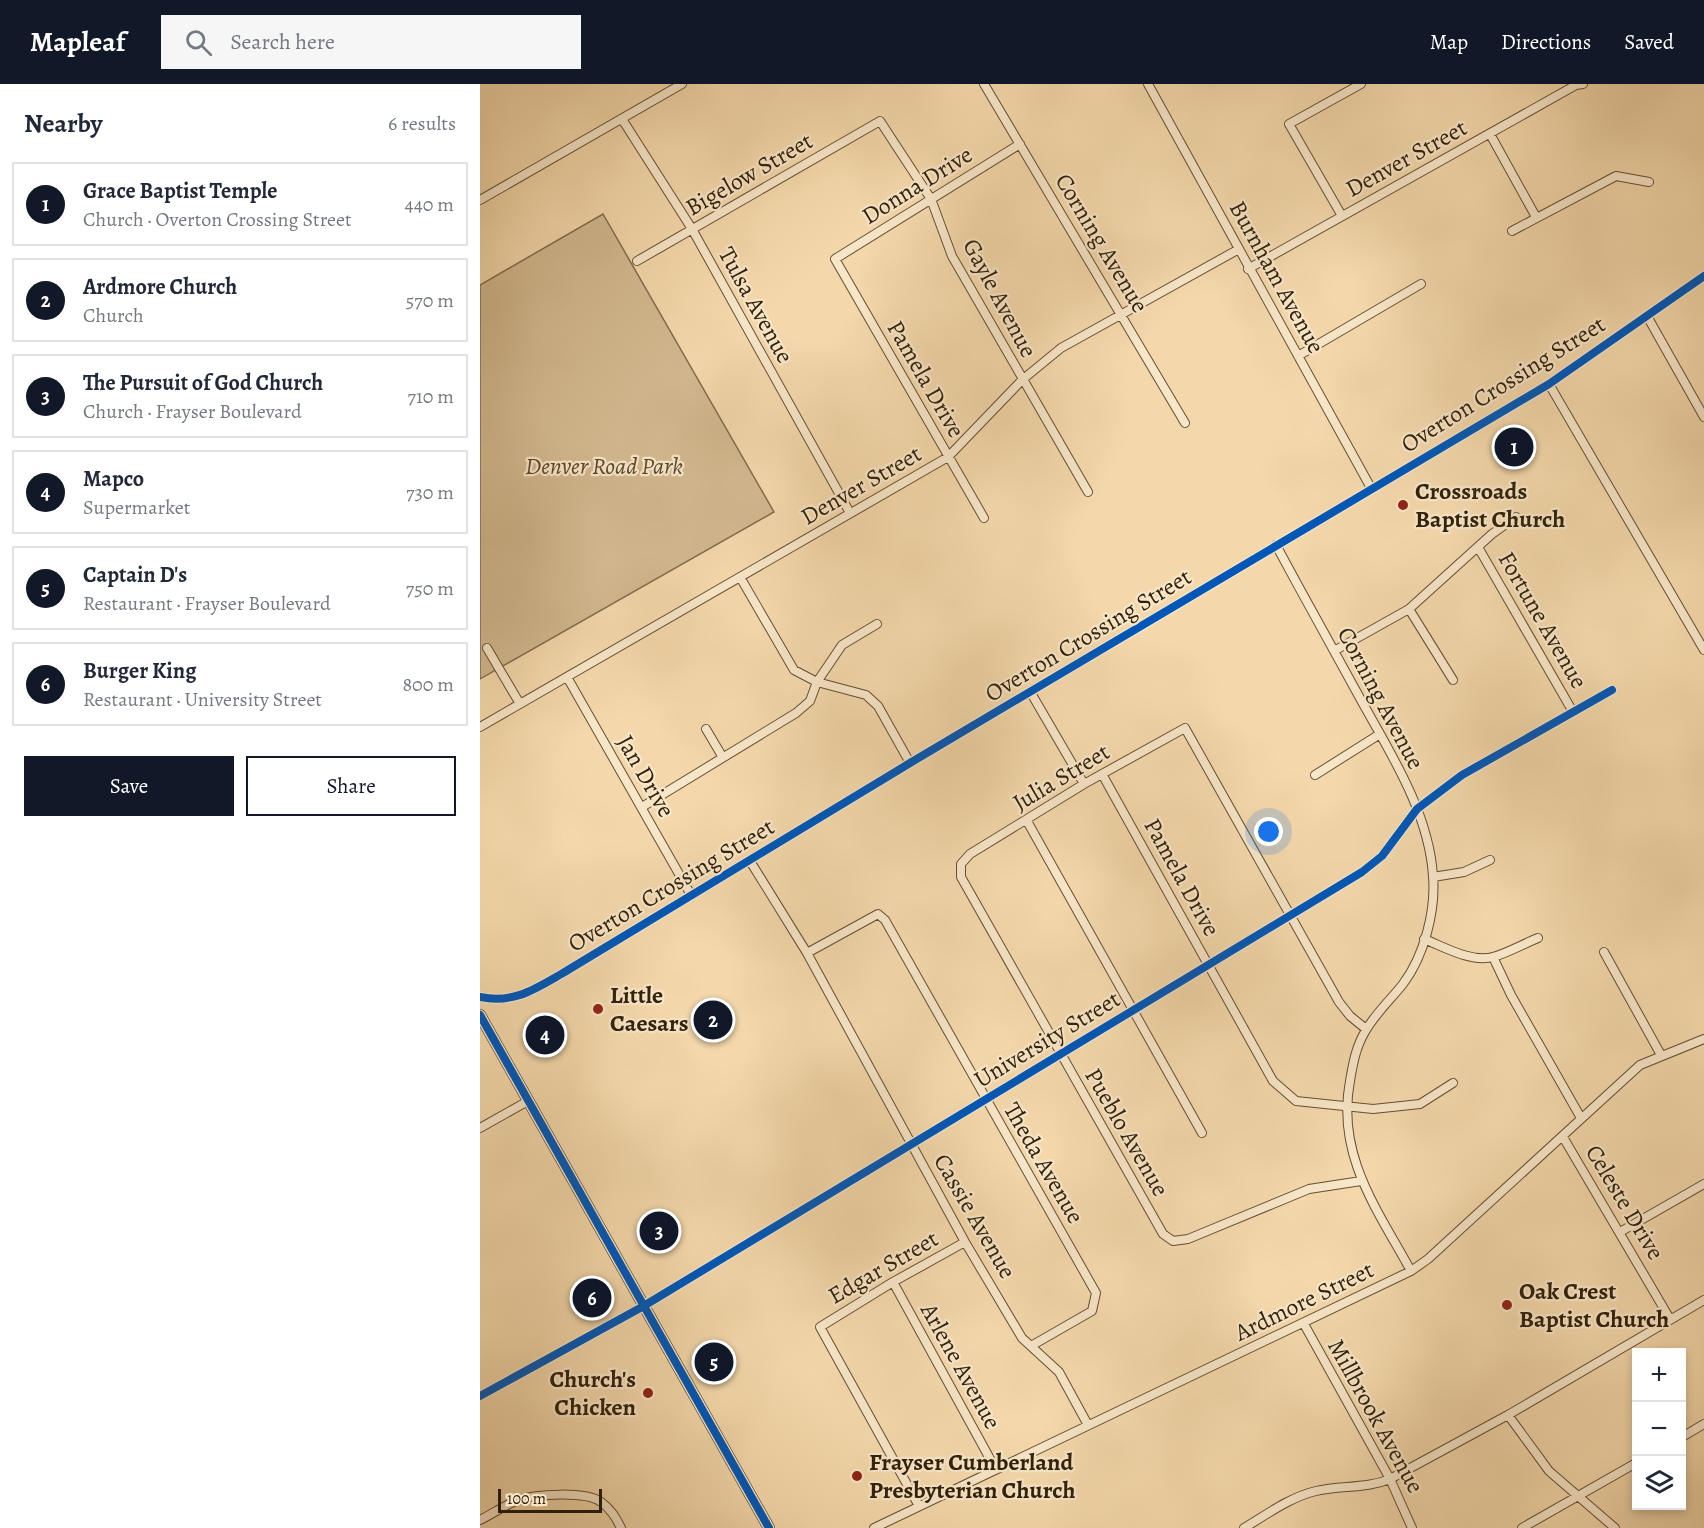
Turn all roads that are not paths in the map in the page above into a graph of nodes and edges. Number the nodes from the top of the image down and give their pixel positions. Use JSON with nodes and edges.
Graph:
{"nodes":[{"id":1,"x":682,"y":84,"type":"edge"},
{"id":2,"x":984,"y":84,"type":"edge"},
{"id":3,"x":1149,"y":84,"type":"edge"},
{"id":4,"x":1361,"y":84,"type":"edge"},
{"id":5,"x":1584,"y":84,"type":"edge"},
{"id":6,"x":622,"y":119,"type":"junction"},
{"id":7,"x":880,"y":121,"type":"joint"},
{"id":8,"x":1490,"y":134,"type":"junction"},
{"id":9,"x":1020,"y":144,"type":"junction"},
{"id":10,"x":1649,"y":182,"type":"dead end"},
{"id":11,"x":931,"y":199,"type":"junction"},
{"id":12,"x":480,"y":200,"type":"edge"},
{"id":13,"x":1342,"y":216,"type":"junction"},
{"id":14,"x":1536,"y":217,"type":"junction"},
{"id":15,"x":692,"y":229,"type":"junction"},
{"id":16,"x":1512,"y":231,"type":"dead end"},
{"id":17,"x":1239,"y":249,"type":"junction"},
{"id":18,"x":835,"y":259,"type":"joint"},
{"id":19,"x":637,"y":261,"type":"dead end"},
{"id":20,"x":1248,"y":269,"type":"junction"},
{"id":21,"x":1704,"y":276,"type":"edge"},
{"id":22,"x":1421,"y":284,"type":"dead end"},
{"id":23,"x":1123,"y":314,"type":"junction"},
{"id":24,"x":1647,"y":316,"type":"junction"},
{"id":25,"x":1298,"y":356,"type":"junction"},
{"id":26,"x":1022,"y":380,"type":"junction"},
{"id":27,"x":1549,"y":384,"type":"junction"},
{"id":28,"x":1704,"y":417,"type":"edge"},
{"id":29,"x":1185,"y":423,"type":"dead end"},
{"id":30,"x":948,"y":457,"type":"junction"},
{"id":31,"x":1371,"y":488,"type":"junction"},
{"id":32,"x":1088,"y":492,"type":"dead end"},
{"id":33,"x":850,"y":513,"type":"junction"},
{"id":34,"x":1516,"y":517,"type":"dead end"},
{"id":35,"x":984,"y":518,"type":"dead end"},
{"id":36,"x":1276,"y":545,"type":"junction"},
{"id":37,"x":1478,"y":547,"type":"junction"},
{"id":38,"x":740,"y":577,"type":"junction"},
{"id":39,"x":1409,"y":609,"type":"junction"},
{"id":40,"x":877,"y":624,"type":"dead end"},
{"id":41,"x":488,"y":648,"type":"dead end"},
{"id":42,"x":1704,"y":650,"type":"edge"},
{"id":43,"x":1334,"y":651,"type":"junction"},
{"id":44,"x":567,"y":677,"type":"junction"},
{"id":45,"x":1453,"y":680,"type":"dead end"},
{"id":46,"x":817,"y":682,"type":"junction"},
{"id":47,"x":1612,"y":690,"type":"dead end"},
{"id":48,"x":1031,"y":693,"type":"junction"},
{"id":49,"x":520,"y":704,"type":"junction"},
{"id":50,"x":1573,"y":712,"type":"junction"},
{"id":51,"x":480,"y":726,"type":"edge"},
{"id":52,"x":706,"y":729,"type":"dead end"},
{"id":53,"x":1380,"y":734,"type":"junction"},
{"id":54,"x":722,"y":756,"type":"junction"},
{"id":55,"x":910,"y":763,"type":"junction"},
{"id":56,"x":1102,"y":774,"type":"junction"},
{"id":57,"x":1315,"y":775,"type":"dead end"},
{"id":58,"x":1084,"y":784,"type":"junction"},
{"id":59,"x":642,"y":807,"type":"junction"},
{"id":60,"x":1417,"y":809,"type":"junction"},
{"id":61,"x":1027,"y":821,"type":"junction"},
{"id":62,"x":1490,"y":860,"type":"dead end"},
{"id":63,"x":750,"y":861,"type":"junction"},
{"id":64,"x":961,"y":864,"type":"joint"},
{"id":65,"x":1433,"y":876,"type":"junction"},
{"id":66,"x":692,"y":895,"type":"junction"},
{"id":67,"x":1290,"y":915,"type":"junction"},
{"id":68,"x":1538,"y":938,"type":"dead end"},
{"id":69,"x":1424,"y":939,"type":"junction"},
{"id":70,"x":1605,"y":952,"type":"dead end"},
{"id":71,"x":807,"y":953,"type":"junction"},
{"id":72,"x":1493,"y":957,"type":"junction"},
{"id":73,"x":1208,"y":964,"type":"junction"},
{"id":74,"x":480,"y":997,"type":"edge"},
{"id":75,"x":1133,"y":1011,"type":"junction"},
{"id":76,"x":480,"y":1016,"type":"edge"},
{"id":77,"x":1366,"y":1029,"type":"junction"},
{"id":78,"x":1704,"y":1039,"type":"edge"},
{"id":79,"x":1061,"y":1055,"type":"junction"},
{"id":80,"x":1661,"y":1055,"type":"junction"},
{"id":81,"x":1453,"y":1083,"type":"dead end"},
{"id":82,"x":985,"y":1099,"type":"junction"},
{"id":83,"x":528,"y":1101,"type":"junction"},
{"id":84,"x":1345,"y":1106,"type":"junction"},
{"id":85,"x":1581,"y":1118,"type":"junction"},
{"id":86,"x":480,"y":1128,"type":"edge"},
{"id":87,"x":1202,"y":1133,"type":"dead end"},
{"id":88,"x":1563,"y":1137,"type":"junction"},
{"id":89,"x":911,"y":1144,"type":"junction"},
{"id":90,"x":1361,"y":1181,"type":"junction"},
{"id":91,"x":1704,"y":1184,"type":"edge"},
{"id":92,"x":1620,"y":1232,"type":"junction"},
{"id":93,"x":965,"y":1242,"type":"junction"},
{"id":94,"x":1411,"y":1271,"type":"junction"},
{"id":95,"x":893,"y":1282,"type":"junction"},
{"id":96,"x":1704,"y":1300,"type":"edge"},
{"id":97,"x":642,"y":1306,"type":"junction"},
{"id":98,"x":1670,"y":1319,"type":"junction"},
{"id":99,"x":1304,"y":1323,"type":"junction"},
{"id":100,"x":1031,"y":1346,"type":"junction"},
{"id":101,"x":480,"y":1396,"type":"edge"},
{"id":102,"x":1508,"y":1415,"type":"junction"},
{"id":103,"x":1704,"y":1424,"type":"edge"},
{"id":104,"x":1088,"y":1425,"type":"junction"},
{"id":105,"x":1686,"y":1435,"type":"edge"},
{"id":106,"x":1632,"y":1465,"type":"edge"},
{"id":107,"x":995,"y":1468,"type":"junction"},
{"id":108,"x":1390,"y":1479,"type":"junction"},
{"id":109,"x":1580,"y":1496,"type":"junction"},
{"id":110,"x":919,"y":1506,"type":"junction"},
{"id":111,"x":480,"y":1520,"type":"edge"},
{"id":112,"x":621,"y":1528,"type":"edge"},
{"id":113,"x":769,"y":1528,"type":"edge"},
{"id":114,"x":874,"y":1528,"type":"edge"},
{"id":115,"x":1244,"y":1528,"type":"edge"},
{"id":116,"x":1412,"y":1528,"type":"edge"},
{"id":117,"x":1522,"y":1528,"type":"edge"},
{"id":118,"x":1615,"y":1528,"type":"edge"}],
"edges":[{"from":1,"to":6,"type":"street"},
{"from":2,"to":9,"type":"street","name":"Corning Avenue"},
{"from":3,"to":17,"type":"street","name":"Burnham Avenue"},
{"from":4,"to":13,"type":"street"},
{"from":5,"to":8,"type":"street","name":"Denver Street"},
{"from":6,"to":12,"type":"street"},
{"from":6,"to":15,"type":"street","name":"Tulsa Avenue"},
{"from":7,"to":11,"type":"street","name":"Gayle Avenue"},
{"from":7,"to":15,"type":"street","name":"Bigelow Street"},
{"from":8,"to":13,"type":"street","name":"Denver Street"},
{"from":8,"to":14,"type":"street"},
{"from":9,"to":11,"type":"street","name":"Donna Drive"},
{"from":9,"to":23,"type":"street","name":"Corning Avenue"},
{"from":10,"to":14,"type":"street"},
{"from":11,"to":18,"type":"street","name":"Donna Drive"},
{"from":11,"to":26,"type":"street","name":"Gayle Avenue"},
{"from":13,"to":20,"type":"street","name":"Denver Street"},
{"from":14,"to":16,"type":"street"},
{"from":15,"to":19,"type":"street","name":"Bigelow Street"},
{"from":15,"to":33,"type":"street","name":"Tulsa Avenue"},
{"from":17,"to":20,"type":"street","name":"Burnham Avenue"},
{"from":17,"to":23,"type":"street","name":"Denver Street"},
{"from":18,"to":30,"type":"street","name":"Pamela Drive"},
{"from":20,"to":25,"type":"street","name":"Burnham Avenue"},
{"from":21,"to":24,"type":"street","name":"Overton Crossing Street"},
{"from":22,"to":25,"type":"street"},
{"from":23,"to":26,"type":"street","name":"Denver Street"},
{"from":23,"to":29,"type":"street","name":"Corning Avenue"},
{"from":24,"to":27,"type":"street","name":"Overton Crossing Street"},
{"from":24,"to":28,"type":"street"},
{"from":25,"to":31,"type":"street","name":"Burnham Avenue"},
{"from":26,"to":30,"type":"street","name":"Denver Street"},
{"from":26,"to":32,"type":"street","name":"Gayle Avenue"},
{"from":27,"to":31,"type":"street","name":"Overton Crossing Street"},
{"from":27,"to":42,"type":"street"},
{"from":30,"to":33,"type":"street","name":"Denver Street"},
{"from":30,"to":35,"type":"street","name":"Pamela Drive"},
{"from":31,"to":36,"type":"street","name":"Overton Crossing Street"},
{"from":33,"to":38,"type":"street","name":"Denver Street"},
{"from":34,"to":37,"type":"street"},
{"from":36,"to":43,"type":"street","name":"Corning Avenue"},
{"from":36,"to":48,"type":"street","name":"Overton Crossing Street"},
{"from":37,"to":39,"type":"street"},
{"from":37,"to":50,"type":"street","name":"Fortune Avenue"},
{"from":38,"to":44,"type":"street","name":"Denver Street"},
{"from":38,"to":46,"type":"street"},
{"from":39,"to":43,"type":"street"},
{"from":39,"to":45,"type":"street"},
{"from":40,"to":46,"type":"street"},
{"from":41,"to":49,"type":"street"},
{"from":43,"to":53,"type":"street","name":"Corning Avenue"},
{"from":44,"to":49,"type":"street","name":"Denver Street"},
{"from":44,"to":59,"type":"street","name":"Jan Drive"},
{"from":46,"to":54,"type":"street"},
{"from":46,"to":55,"type":"street"},
{"from":47,"to":50,"type":"street","name":"University Street"},
{"from":48,"to":55,"type":"street","name":"Overton Crossing Street"},
{"from":48,"to":58,"type":"street"},
{"from":49,"to":51,"type":"street","name":"Denver Street"},
{"from":50,"to":60,"type":"street","name":"University Street"},
{"from":52,"to":54,"type":"street"},
{"from":53,"to":57,"type":"street"},
{"from":53,"to":60,"type":"street","name":"Corning Avenue"},
{"from":54,"to":59,"type":"street"},
{"from":55,"to":63,"type":"street","name":"Overton Crossing Street"},
{"from":56,"to":58,"type":"street","name":"Julia Street"},
{"from":56,"to":67,"type":"street","name":"Julia Street"},
{"from":56,"to":73,"type":"street","name":"Pamela Drive"},
{"from":58,"to":61,"type":"street","name":"Julia Street"},
{"from":59,"to":66,"type":"street","name":"Jan Drive"},
{"from":60,"to":65,"type":"street","name":"Corning Avenue"},
{"from":60,"to":67,"type":"street","name":"University Street"},
{"from":61,"to":64,"type":"street","name":"Julia Street"},
{"from":61,"to":75,"type":"street"},
{"from":62,"to":65,"type":"street"},
{"from":63,"to":66,"type":"street","name":"Overton Crossing Street"},
{"from":63,"to":71,"type":"street","name":"Cassie Avenue"},
{"from":64,"to":79,"type":"street","name":"Pueblo Avenue"},
{"from":65,"to":69,"type":"street","name":"Corning Avenue"},
{"from":66,"to":74,"type":"street","name":"Overton Crossing Street"},
{"from":67,"to":73,"type":"street","name":"University Street"},
{"from":67,"to":77,"type":"street"},
{"from":68,"to":72,"type":"street"},
{"from":69,"to":72,"type":"street"},
{"from":69,"to":77,"type":"street","name":"Corning Avenue"},
{"from":70,"to":80,"type":"street"},
{"from":71,"to":82,"type":"street","name":"Theda Avenue"},
{"from":71,"to":89,"type":"street","name":"Cassie Avenue"},
{"from":72,"to":85,"type":"street","name":"Celeste Drive"},
{"from":73,"to":75,"type":"street","name":"University Street"},
{"from":73,"to":84,"type":"street","name":"Pamela Drive"},
{"from":75,"to":79,"type":"street","name":"University Street"},
{"from":75,"to":87,"type":"street"},
{"from":76,"to":83,"type":"main road"},
{"from":77,"to":84,"type":"street","name":"Corning Avenue"},
{"from":78,"to":80,"type":"street","name":"Ardmore Street"},
{"from":79,"to":82,"type":"street","name":"University Street"},
{"from":79,"to":90,"type":"street","name":"Pueblo Avenue"},
{"from":80,"to":85,"type":"street","name":"Ardmore Street"},
{"from":81,"to":84,"type":"street","name":"Pamela Drive"},
{"from":82,"to":89,"type":"street","name":"University Street"},
{"from":82,"to":100,"type":"street","name":"Theda Avenue"},
{"from":83,"to":86,"type":"street"},
{"from":83,"to":97,"type":"main road"},
{"from":84,"to":90,"type":"street","name":"Corning Avenue"},
{"from":85,"to":88,"type":"street","name":"Ardmore Street"},
{"from":88,"to":92,"type":"street","name":"Celeste Drive"},
{"from":88,"to":94,"type":"street","name":"Ardmore Street"},
{"from":89,"to":93,"type":"street","name":"Cassie Avenue"},
{"from":89,"to":97,"type":"street","name":"University Street"},
{"from":90,"to":94,"type":"street","name":"Corning Avenue"},
{"from":91,"to":92,"type":"street"},
{"from":92,"to":98,"type":"street","name":"Celeste Drive"},
{"from":93,"to":95,"type":"street","name":"Edgar Street"},
{"from":93,"to":100,"type":"street","name":"Cassie Avenue"},
{"from":94,"to":99,"type":"street","name":"Ardmore Street"},
{"from":95,"to":107,"type":"street","name":"Arlene Avenue"},
{"from":95,"to":110,"type":"street","name":"Edgar Street"},
{"from":96,"to":98,"type":"street"},
{"from":97,"to":101,"type":"street","name":"University Street"},
{"from":97,"to":113,"type":"main road"},
{"from":98,"to":102,"type":"street"},
{"from":99,"to":104,"type":"street","name":"Ardmore Street"},
{"from":99,"to":108,"type":"street","name":"Millbrook Avenue"},
{"from":100,"to":104,"type":"street","name":"Cassie Avenue"},
{"from":102,"to":108,"type":"street"},
{"from":102,"to":109,"type":"street"},
{"from":103,"to":105,"type":"street"},
{"from":104,"to":107,"type":"street","name":"Ardmore Street"},
{"from":106,"to":109,"type":"street"},
{"from":107,"to":110,"type":"street","name":"Ardmore Street"},
{"from":108,"to":115,"type":"street"},
{"from":108,"to":116,"type":"street","name":"Millbrook Avenue"},
{"from":109,"to":117,"type":"street"},
{"from":109,"to":118,"type":"street"},
{"from":110,"to":114,"type":"street","name":"Ardmore Street"},
{"from":111,"to":112,"type":"street"}]}
